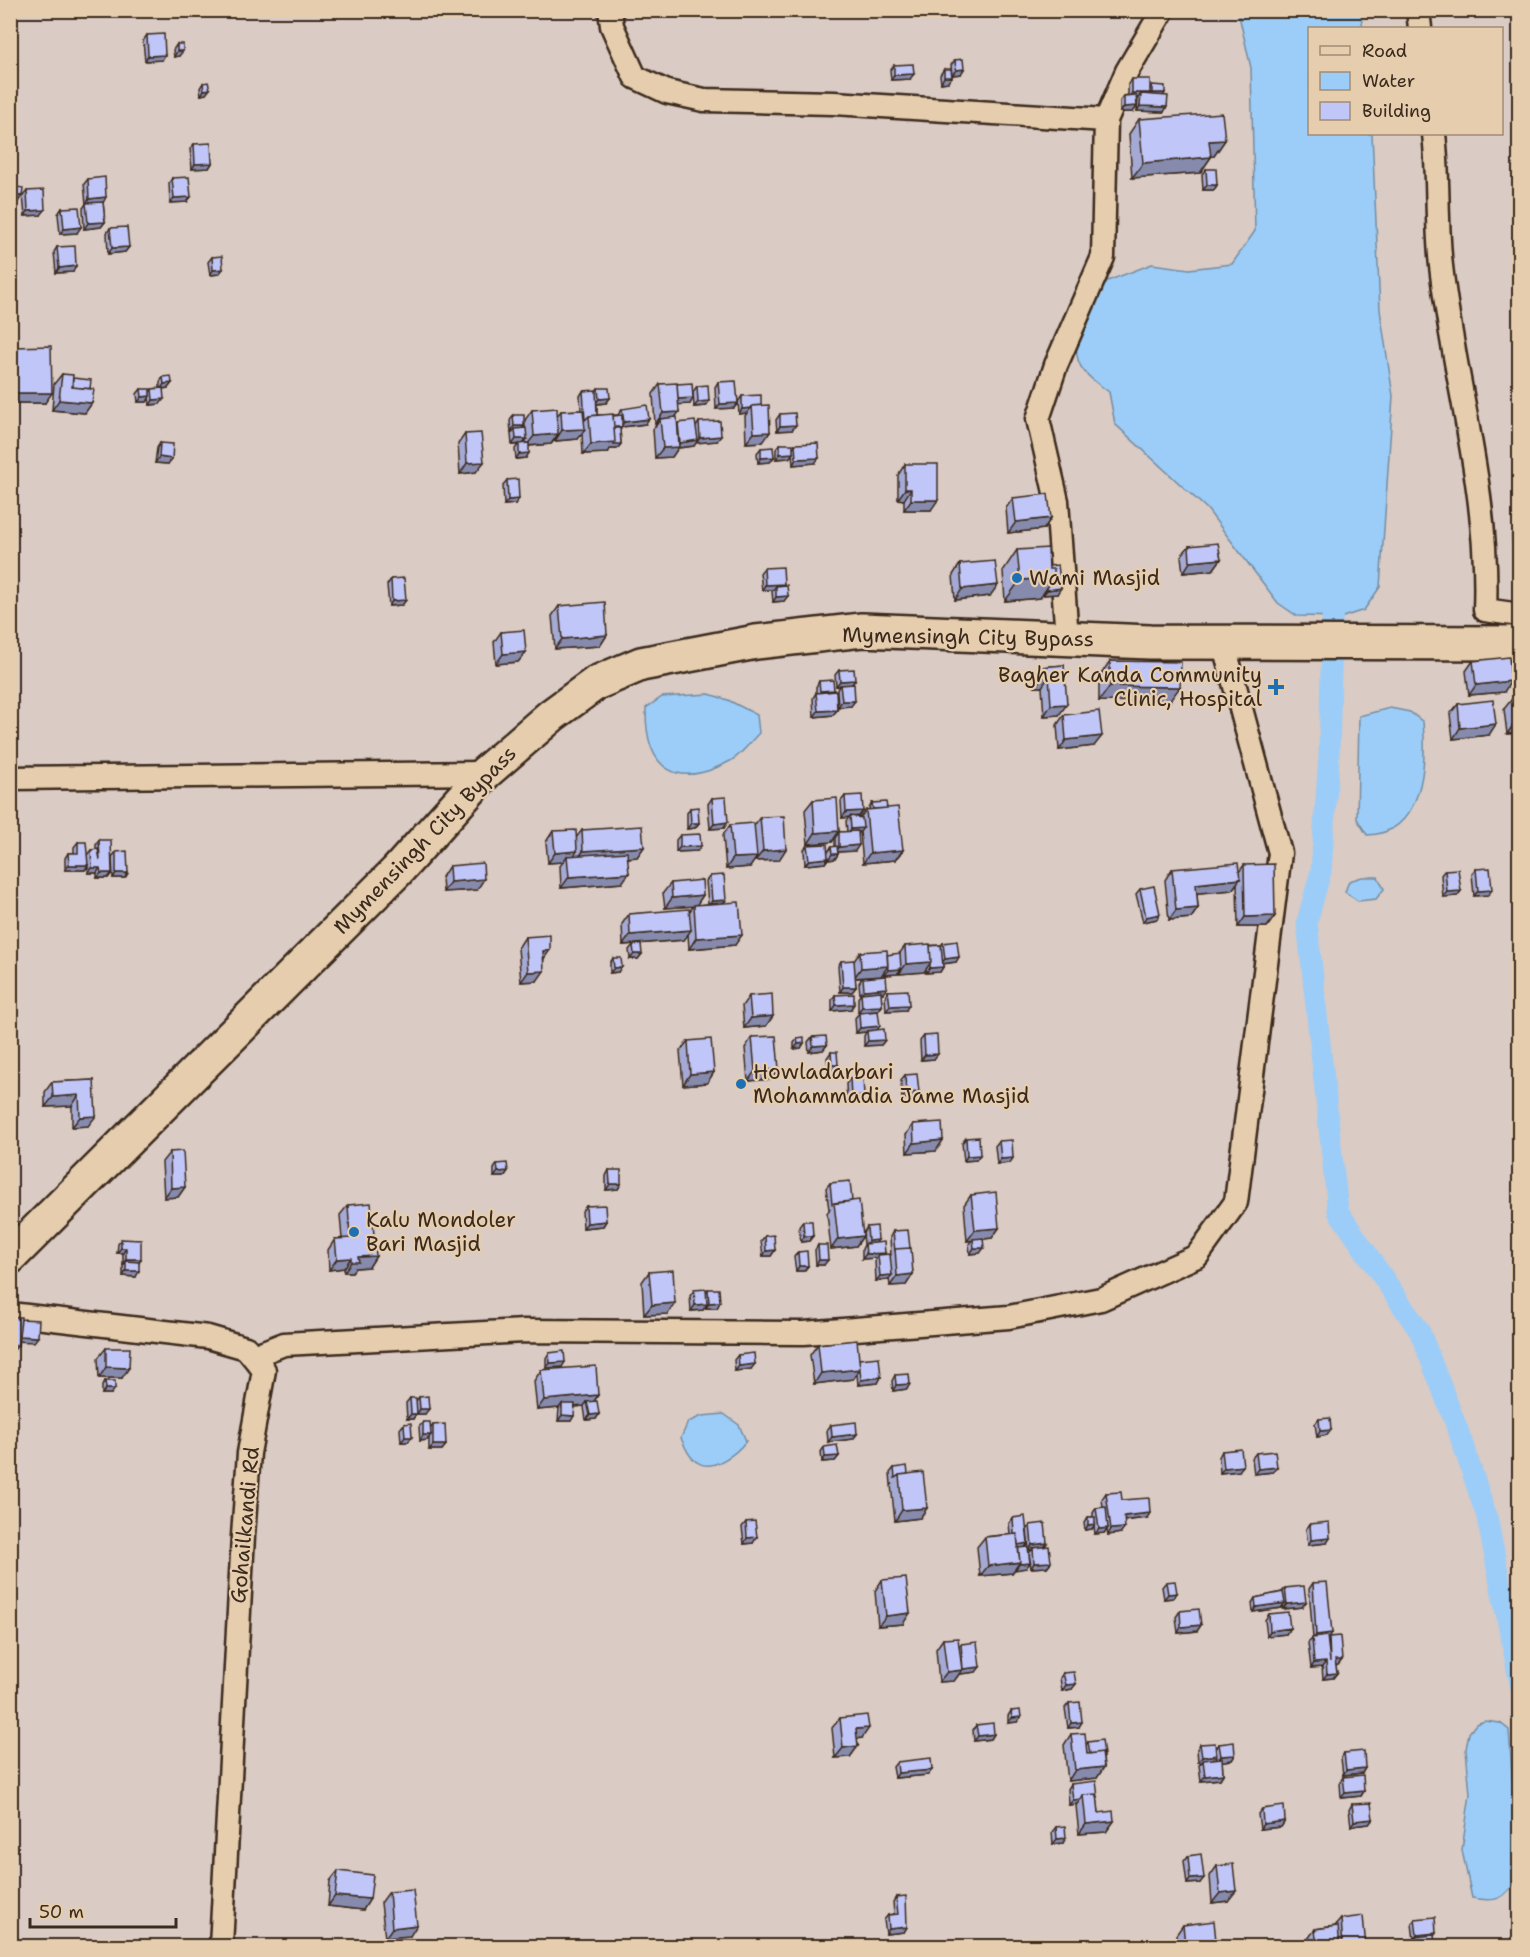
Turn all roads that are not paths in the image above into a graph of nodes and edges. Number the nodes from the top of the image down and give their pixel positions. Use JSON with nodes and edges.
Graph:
{"nodes":[{"id":1,"x":610,"y":10,"type":"edge"},
{"id":2,"x":1163,"y":10,"type":"edge"},
{"id":3,"x":1418,"y":10,"type":"edge"},
{"id":4,"x":1420,"y":27,"type":"edge"},
{"id":5,"x":1106,"y":120,"type":"junction"},
{"id":6,"x":1434,"y":135,"type":"edge"},
{"id":7,"x":1520,"y":615,"type":"edge"},
{"id":8,"x":1067,"y":638,"type":"junction"},
{"id":9,"x":1223,"y":642,"type":"junction"},
{"id":10,"x":1520,"y":643,"type":"edge"},
{"id":11,"x":486,"y":773,"type":"junction"},
{"id":12,"x":10,"y":778,"type":"edge"},
{"id":13,"x":10,"y":1257,"type":"edge"},
{"id":14,"x":10,"y":1314,"type":"edge"},
{"id":15,"x":253,"y":1356,"type":"junction"},
{"id":16,"x":220,"y":1947,"type":"edge"}],
"edges":[{"from":1,"to":5,"type":"street"},
{"from":2,"to":5,"type":"street"},
{"from":3,"to":4,"type":"street"},
{"from":5,"to":8,"type":"street"},
{"from":6,"to":7,"type":"street"},
{"from":8,"to":9,"type":"highway","name":"Mymensingh City Bypass"},
{"from":8,"to":11,"type":"highway","name":"Mymensingh City Bypass"},
{"from":9,"to":10,"type":"highway","name":"Mymensingh City Bypass"},
{"from":9,"to":15,"type":"street"},
{"from":11,"to":12,"type":"street"},
{"from":11,"to":13,"type":"highway","name":"Mymensingh City Bypass"},
{"from":14,"to":15,"type":"street"},
{"from":15,"to":16,"type":"street","name":"Gohailkandi Rd"}]}
